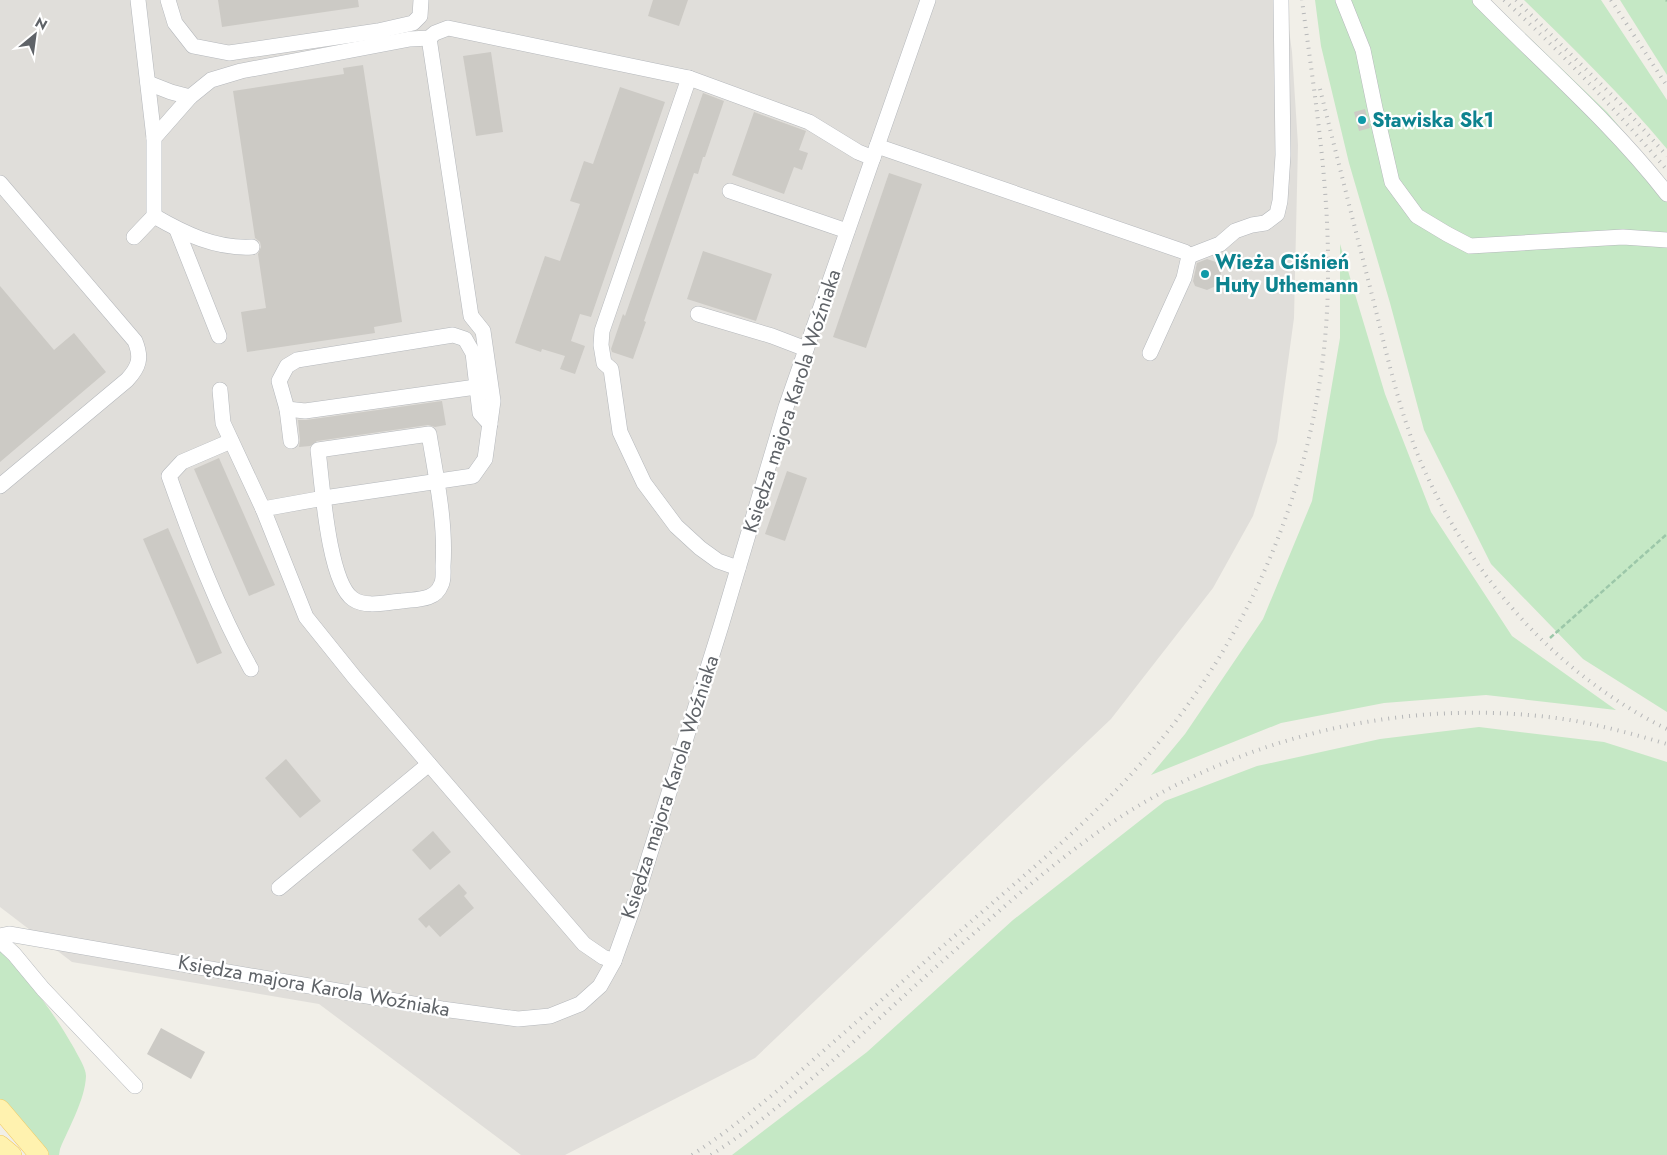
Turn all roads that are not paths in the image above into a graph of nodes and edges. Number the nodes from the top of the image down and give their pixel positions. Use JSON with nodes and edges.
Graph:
{"nodes":[{"id":1,"x":138,"y":0,"type":"edge"},
{"id":2,"x":168,"y":0,"type":"edge"},
{"id":3,"x":422,"y":0,"type":"edge"},
{"id":4,"x":928,"y":0,"type":"edge"},
{"id":5,"x":1282,"y":0,"type":"edge"},
{"id":6,"x":1343,"y":0,"type":"edge"},
{"id":7,"x":1480,"y":0,"type":"edge"},
{"id":8,"x":429,"y":38,"type":"junction"},
{"id":9,"x":689,"y":78,"type":"junction"},
{"id":10,"x":148,"y":83,"type":"junction"},
{"id":11,"x":190,"y":97,"type":"junction"},
{"id":12,"x":154,"y":138,"type":"junction"},
{"id":13,"x":875,"y":152,"type":"junction"},
{"id":14,"x":0,"y":183,"type":"edge"},
{"id":15,"x":730,"y":191,"type":"dead end"},
{"id":16,"x":1667,"y":194,"type":"edge"},
{"id":17,"x":154,"y":216,"type":"junction"},
{"id":18,"x":177,"y":230,"type":"junction"},
{"id":19,"x":847,"y":231,"type":"junction"},
{"id":20,"x":134,"y":237,"type":"dead end"},
{"id":21,"x":1667,"y":240,"type":"edge"},
{"id":22,"x":252,"y":247,"type":"dead end"},
{"id":23,"x":1189,"y":256,"type":"junction"},
{"id":24,"x":698,"y":314,"type":"dead end"},
{"id":25,"x":219,"y":336,"type":"dead end"},
{"id":26,"x":806,"y":349,"type":"junction"},
{"id":27,"x":1150,"y":353,"type":"dead end"},
{"id":28,"x":476,"y":387,"type":"junction"},
{"id":29,"x":220,"y":390,"type":"dead end"},
{"id":30,"x":287,"y":409,"type":"junction"},
{"id":31,"x":490,"y":424,"type":"junction"},
{"id":32,"x":231,"y":441,"type":"junction"},
{"id":33,"x":291,"y":441,"type":"dead end"},
{"id":34,"x":437,"y":482,"type":"junction"},
{"id":35,"x":0,"y":486,"type":"edge"},
{"id":36,"x":324,"y":498,"type":"junction"},
{"id":37,"x":263,"y":509,"type":"junction"},
{"id":38,"x":738,"y":568,"type":"junction"},
{"id":39,"x":251,"y":669,"type":"dead end"},
{"id":40,"x":429,"y":764,"type":"junction"},
{"id":41,"x":280,"y":888,"type":"dead end"},
{"id":42,"x":0,"y":936,"type":"edge"},
{"id":43,"x":0,"y":941,"type":"edge"},
{"id":44,"x":614,"y":961,"type":"junction"},
{"id":45,"x":134,"y":1086,"type":"dead end"},
{"id":46,"x":0,"y":1109,"type":"edge"},
{"id":47,"x":0,"y":1146,"type":"edge"},
{"id":48,"x":12,"y":1155,"type":"edge"},
{"id":49,"x":39,"y":1155,"type":"edge"}],
"edges":[{"from":1,"to":10,"type":"street"},
{"from":2,"to":3,"type":"street"},
{"from":4,"to":13,"type":"street","name":"Księdza majora Karola Woźniaka"},
{"from":5,"to":23,"type":"street"},
{"from":6,"to":21,"type":"street"},
{"from":7,"to":16,"type":"street"},
{"from":8,"to":9,"type":"street"},
{"from":8,"to":11,"type":"street"},
{"from":8,"to":31,"type":"street"},
{"from":9,"to":13,"type":"street"},
{"from":9,"to":38,"type":"street"},
{"from":10,"to":11,"type":"street"},
{"from":10,"to":12,"type":"street"},
{"from":11,"to":12,"type":"street"},
{"from":12,"to":17,"type":"street"},
{"from":13,"to":19,"type":"street","name":"Księdza majora Karola Woźniaka"},
{"from":13,"to":23,"type":"street"},
{"from":14,"to":35,"type":"street"},
{"from":15,"to":19,"type":"street"},
{"from":17,"to":18,"type":"street"},
{"from":17,"to":20,"type":"street"},
{"from":18,"to":22,"type":"street"},
{"from":18,"to":25,"type":"street"},
{"from":19,"to":26,"type":"street","name":"Księdza majora Karola Woźniaka"},
{"from":23,"to":27,"type":"street"},
{"from":24,"to":26,"type":"street"},
{"from":26,"to":38,"type":"street","name":"Księdza majora Karola Woźniaka"},
{"from":28,"to":30,"type":"street"},
{"from":28,"to":30,"type":"street"},
{"from":28,"to":31,"type":"street"},
{"from":29,"to":32,"type":"street"},
{"from":30,"to":33,"type":"street"},
{"from":31,"to":34,"type":"street"},
{"from":32,"to":37,"type":"street"},
{"from":32,"to":39,"type":"street"},
{"from":34,"to":36,"type":"street"},
{"from":34,"to":36,"type":"street"},
{"from":34,"to":36,"type":"street"},
{"from":36,"to":37,"type":"street"},
{"from":37,"to":40,"type":"street"},
{"from":38,"to":44,"type":"street","name":"Księdza majora Karola Woźniaka"},
{"from":40,"to":41,"type":"street"},
{"from":40,"to":44,"type":"street"},
{"from":42,"to":44,"type":"street","name":"Księdza majora Karola Woźniaka"},
{"from":43,"to":45,"type":"street"},
{"from":46,"to":49,"type":"main road"},
{"from":47,"to":48,"type":"main road"}]}
